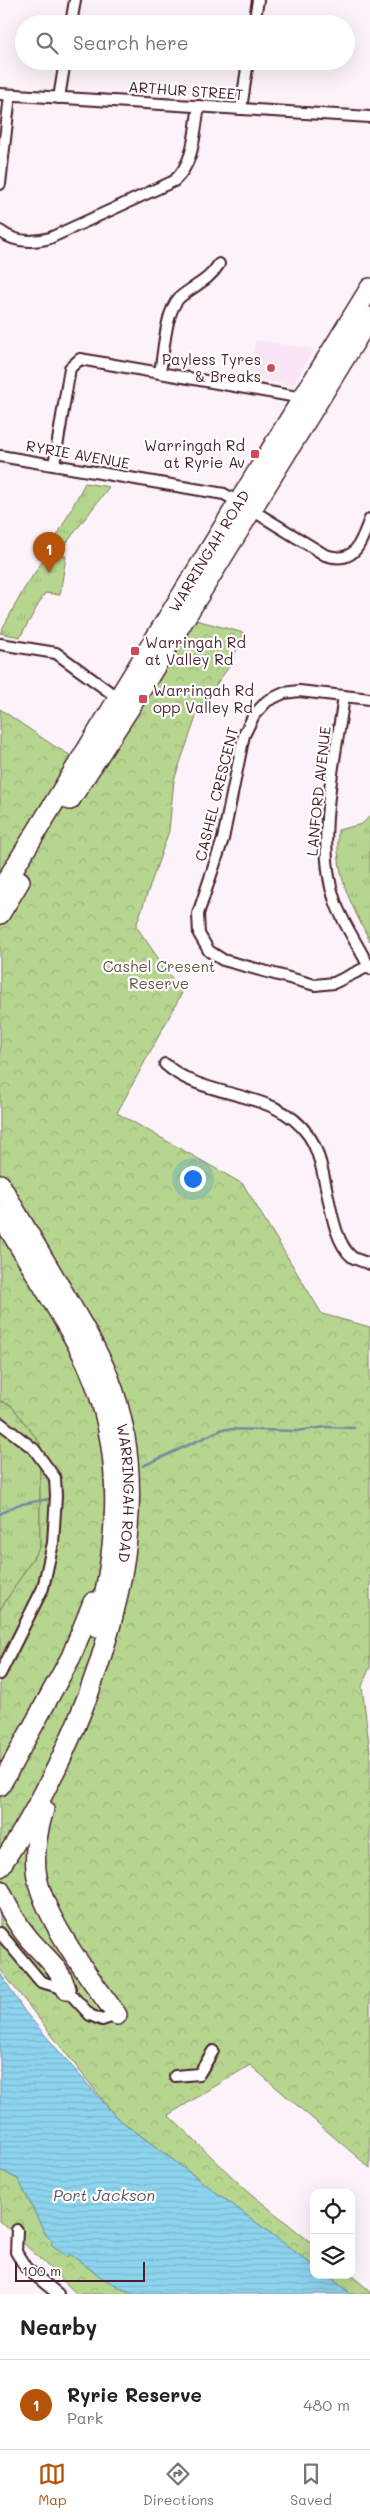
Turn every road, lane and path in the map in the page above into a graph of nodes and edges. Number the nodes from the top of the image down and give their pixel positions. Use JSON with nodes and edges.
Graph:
{"nodes":[{"id":1,"x":75,"y":0,"type":"edge"},
{"id":2,"x":258,"y":0,"type":"edge"},
{"id":3,"x":72,"y":15,"type":"edge"},
{"id":4,"x":256,"y":15,"type":"edge"},
{"id":5,"x":64,"y":70,"type":"edge"},
{"id":6,"x":247,"y":70,"type":"edge"},
{"id":7,"x":5,"y":95,"type":"edge"},
{"id":8,"x":59,"y":98,"type":"junction"},
{"id":9,"x":199,"y":106,"type":"junction"},
{"id":10,"x":241,"y":109,"type":"junction"},
{"id":11,"x":370,"y":117,"type":"edge"},
{"id":12,"x":0,"y":184,"type":"edge"},
{"id":13,"x":0,"y":231,"type":"edge"},
{"id":14,"x":219,"y":264,"type":"dead end"},
{"id":15,"x":370,"y":288,"type":"edge"},
{"id":16,"x":370,"y":317,"type":"edge"},
{"id":17,"x":160,"y":372,"type":"junction"},
{"id":18,"x":303,"y":398,"type":"junction"},
{"id":19,"x":0,"y":456,"type":"edge"},
{"id":20,"x":54,"y":465,"type":"junction"},
{"id":21,"x":245,"y":506,"type":"junction"},
{"id":22,"x":370,"y":520,"type":"edge"},
{"id":23,"x":0,"y":644,"type":"edge"},
{"id":24,"x":344,"y":696,"type":"junction"},
{"id":25,"x":370,"y":699,"type":"edge"},
{"id":26,"x":124,"y":702,"type":"junction"},
{"id":27,"x":0,"y":891,"type":"edge"},
{"id":28,"x":0,"y":914,"type":"edge"},
{"id":29,"x":369,"y":967,"type":"edge"},
{"id":30,"x":165,"y":1064,"type":"dead end"},
{"id":31,"x":0,"y":1184,"type":"edge"},
{"id":32,"x":0,"y":1214,"type":"edge"},
{"id":33,"x":370,"y":1264,"type":"edge"},
{"id":34,"x":0,"y":1423,"type":"edge"},
{"id":35,"x":112,"y":1553,"type":"junction"},
{"id":36,"x":0,"y":1674,"type":"edge"},
{"id":37,"x":55,"y":1769,"type":"junction"},
{"id":38,"x":0,"y":1786,"type":"edge"},
{"id":39,"x":20,"y":1824,"type":"junction"},
{"id":40,"x":0,"y":1844,"type":"edge"},
{"id":41,"x":0,"y":1867,"type":"edge"},
{"id":42,"x":0,"y":1890,"type":"edge"},
{"id":43,"x":0,"y":1933,"type":"edge"},
{"id":44,"x":66,"y":1989,"type":"junction"},
{"id":45,"x":118,"y":2015,"type":"joint"},
{"id":46,"x":213,"y":2051,"type":"dead end"},
{"id":47,"x":175,"y":2076,"type":"dead end"},
{"id":48,"x":17,"y":2230,"type":"dead end"},
{"id":49,"x":58,"y":2294,"type":"edge"}],
"edges":[{"from":1,"to":3,"type":"street"},
{"from":2,"to":4,"type":"street"},
{"from":5,"to":8,"type":"street"},
{"from":6,"to":10,"type":"street"},
{"from":7,"to":8,"type":"street","name":"ARTHUR STREET"},
{"from":7,"to":12,"type":"street"},
{"from":8,"to":9,"type":"street","name":"ARTHUR STREET"},
{"from":9,"to":10,"type":"street","name":"ARTHUR STREET"},
{"from":9,"to":13,"type":"street"},
{"from":10,"to":11,"type":"street","name":"ARTHUR STREET"},
{"from":14,"to":17,"type":"street"},
{"from":15,"to":18,"type":"highway","name":"WARRINGAH ROAD"},
{"from":16,"to":21,"type":"highway","name":"WARRINGAH ROAD"},
{"from":17,"to":18,"type":"street"},
{"from":17,"to":20,"type":"street"},
{"from":18,"to":21,"type":"highway","name":"WARRINGAH ROAD"},
{"from":19,"to":20,"type":"street","name":"RYRIE AVENUE"},
{"from":20,"to":21,"type":"street","name":"RYRIE AVENUE"},
{"from":21,"to":22,"type":"street","name":"RYRIE AVENUE"},
{"from":21,"to":26,"type":"highway","name":"WARRINGAH ROAD"},
{"from":23,"to":26,"type":"street"},
{"from":24,"to":25,"type":"street","name":"CASHEL CRESCENT"},
{"from":24,"to":29,"type":"street","name":"LANFORD AVENUE"},
{"from":24,"to":29,"type":"street","name":"CASHEL CRESCENT"},
{"from":26,"to":27,"type":"highway","name":"WARRINGAH ROAD"},
{"from":26,"to":28,"type":"highway","name":"WARRINGAH ROAD"},
{"from":30,"to":33,"type":"street"},
{"from":31,"to":37,"type":"highway","name":"WARRINGAH ROAD"},
{"from":32,"to":35,"type":"highway","name":"WARRINGAH ROAD"},
{"from":34,"to":36,"type":"street"},
{"from":35,"to":38,"type":"highway"},
{"from":35,"to":39,"type":"highway","name":"WARRINGAH ROAD"},
{"from":37,"to":39,"type":"highway","name":"WARRINGAH ROAD"},
{"from":37,"to":45,"type":"highway"},
{"from":39,"to":40,"type":"highway","name":"WARRINGAH ROAD"},
{"from":39,"to":41,"type":"highway","name":"WARRINGAH ROAD"},
{"from":42,"to":44,"type":"highway"},
{"from":43,"to":44,"type":"street"},
{"from":44,"to":45,"type":"street"},
{"from":46,"to":47,"type":"street"},
{"from":48,"to":49,"type":"street"}]}
